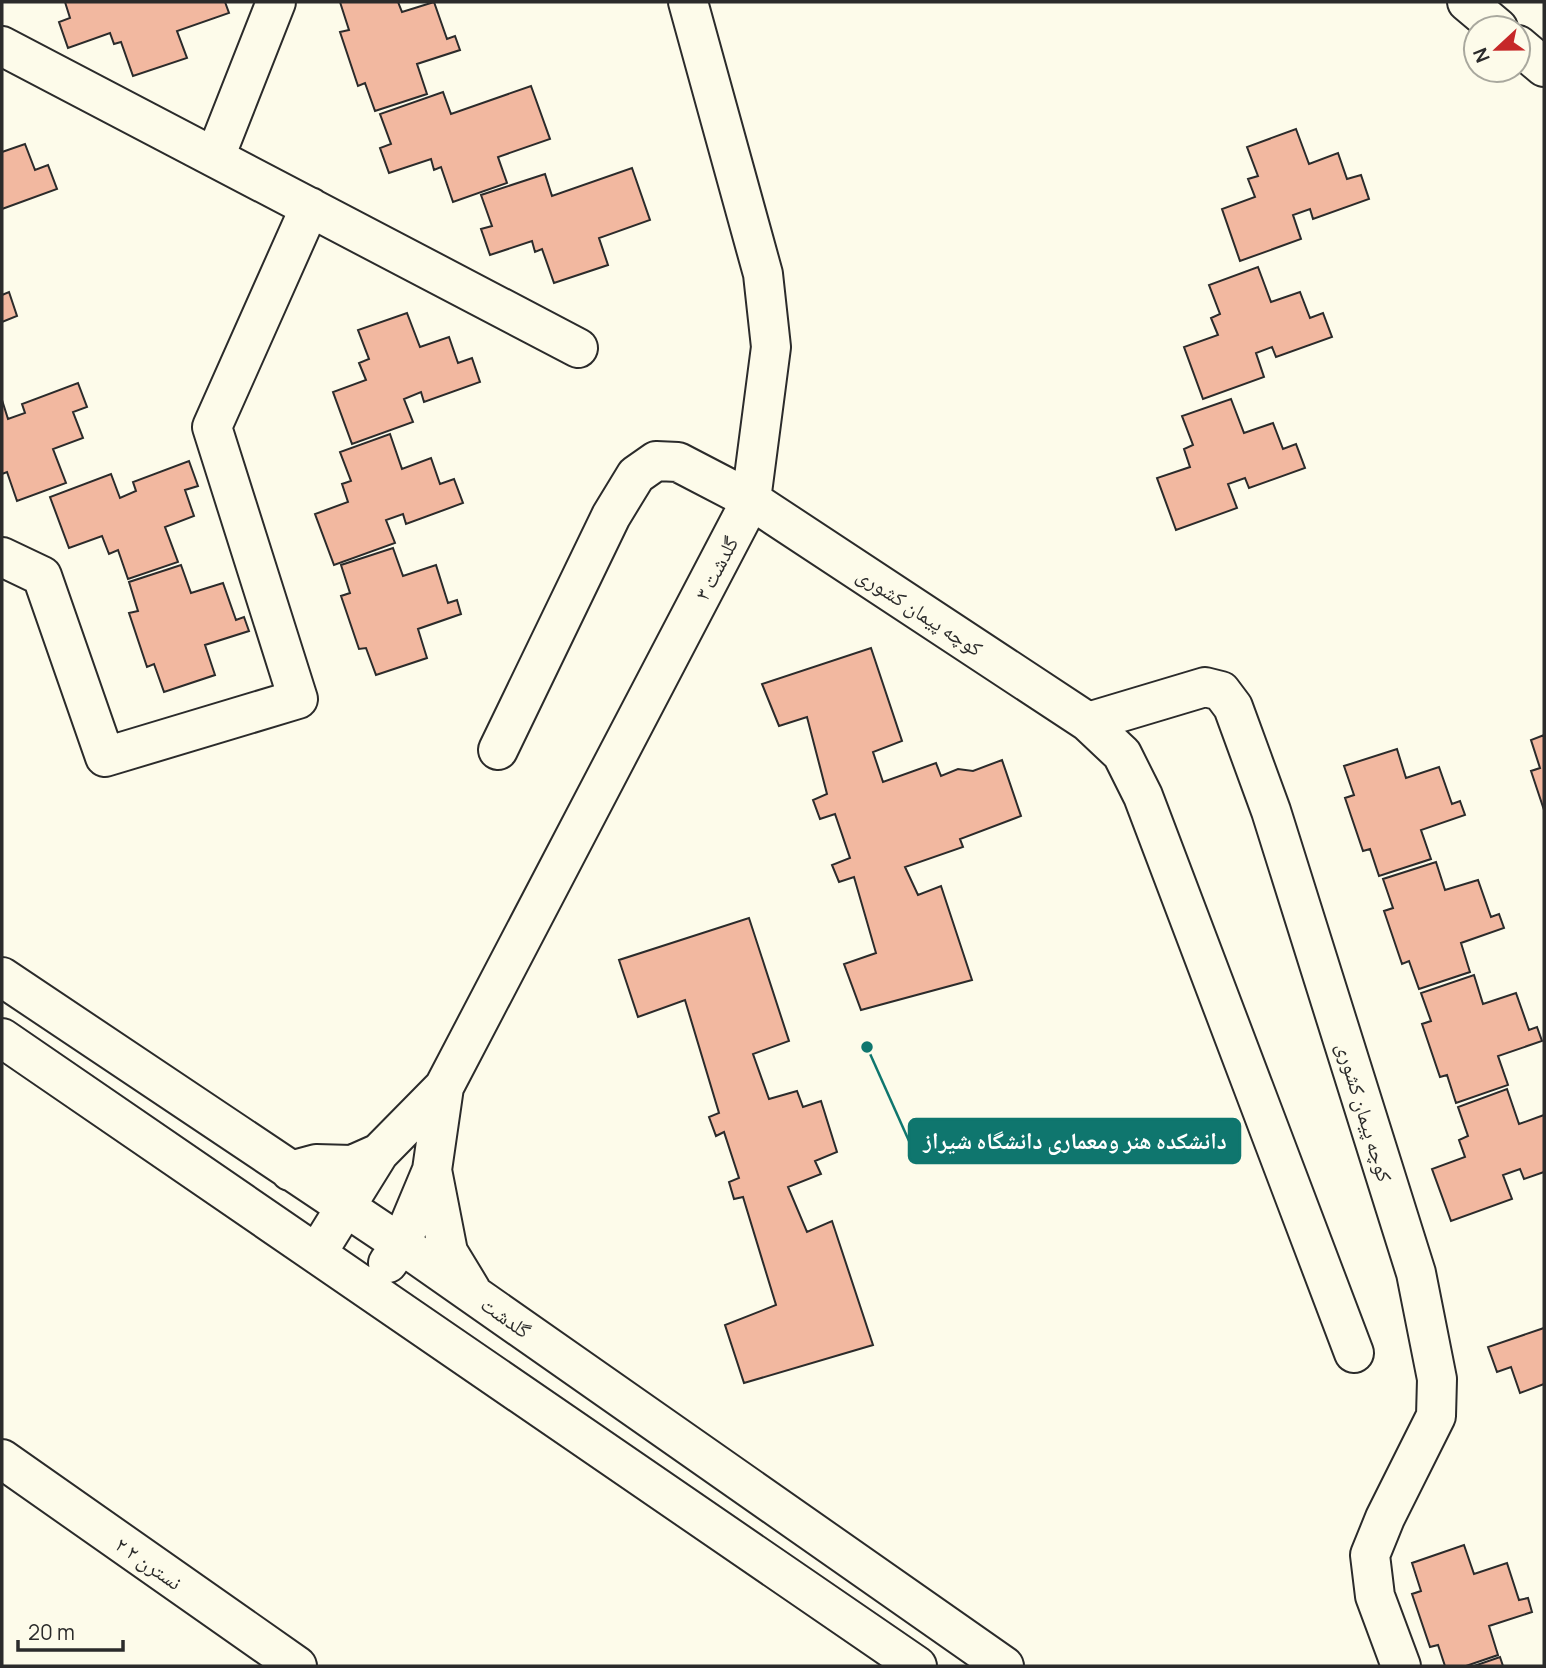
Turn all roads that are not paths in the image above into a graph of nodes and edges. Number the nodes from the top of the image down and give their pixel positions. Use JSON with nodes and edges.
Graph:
{"nodes":[{"id":1,"x":276,"y":2,"type":"edge"},
{"id":2,"x":688,"y":2,"type":"edge"},
{"id":3,"x":1467,"y":2,"type":"edge"},
{"id":4,"x":1481,"y":14,"type":"edge"},
{"id":5,"x":2,"y":46,"type":"edge"},
{"id":6,"x":215,"y":157,"type":"junction"},
{"id":7,"x":310,"y":207,"type":"junction"},
{"id":8,"x":578,"y":348,"type":"dead end"},
{"id":9,"x":751,"y":500,"type":"junction"},
{"id":10,"x":2,"y":557,"type":"edge"},
{"id":11,"x":1088,"y":722,"type":"junction"},
{"id":12,"x":498,"y":750,"type":"dead end"},
{"id":13,"x":2,"y":977,"type":"edge"},
{"id":14,"x":2,"y":1038,"type":"edge"},
{"id":15,"x":444,"y":1087,"type":"junction"},
{"id":16,"x":379,"y":1153,"type":"junction"},
{"id":17,"x":432,"y":1170,"type":"junction"},
{"id":18,"x":290,"y":1171,"type":"junction"},
{"id":19,"x":345,"y":1209,"type":"junction"},
{"id":20,"x":401,"y":1244,"type":"junction"},
{"id":21,"x":317,"y":1253,"type":"junction"},
{"id":22,"x":371,"y":1289,"type":"junction"},
{"id":23,"x":473,"y":1294,"type":"junction"},
{"id":24,"x":1354,"y":1353,"type":"dead end"},
{"id":25,"x":2,"y":1460,"type":"edge"},
{"id":26,"x":297,"y":1666,"type":"edge"},
{"id":27,"x":917,"y":1666,"type":"edge"},
{"id":28,"x":1004,"y":1666,"type":"edge"},
{"id":29,"x":1401,"y":1666,"type":"edge"}],
"edges":[{"from":1,"to":6,"type":"street"},
{"from":2,"to":9,"type":"street","name":"گلدشت ۳"},
{"from":3,"to":4,"type":"street"},
{"from":5,"to":6,"type":"street"},
{"from":6,"to":7,"type":"street"},
{"from":7,"to":8,"type":"street"},
{"from":7,"to":10,"type":"street"},
{"from":9,"to":11,"type":"street","name":"کوچه پیمان کشوری"},
{"from":9,"to":12,"type":"street","name":"کوچه پیمان کشوری"},
{"from":9,"to":15,"type":"street","name":"گلدشت ۳"},
{"from":11,"to":24,"type":"street","name":"کوچه پیمان کشوری"},
{"from":11,"to":29,"type":"street","name":"کوچه پیمان کشوری"},
{"from":13,"to":18,"type":"street","name":"گلدشت"},
{"from":14,"to":21,"type":"street"},
{"from":15,"to":16,"type":"street"},
{"from":15,"to":17,"type":"street"},
{"from":16,"to":18,"type":"street"},
{"from":16,"to":19,"type":"street"},
{"from":17,"to":20,"type":"street"},
{"from":17,"to":23,"type":"street"},
{"from":18,"to":19,"type":"street","name":"گلدشت"},
{"from":19,"to":20,"type":"street","name":"گلدشت"},
{"from":19,"to":21,"type":"street"},
{"from":20,"to":22,"type":"street"},
{"from":20,"to":23,"type":"street","name":"گلدشت"},
{"from":21,"to":22,"type":"street"},
{"from":22,"to":27,"type":"street"},
{"from":23,"to":28,"type":"street","name":"گلدشت"},
{"from":25,"to":26,"type":"street","name":"۲ نسترن ۲"}]}
